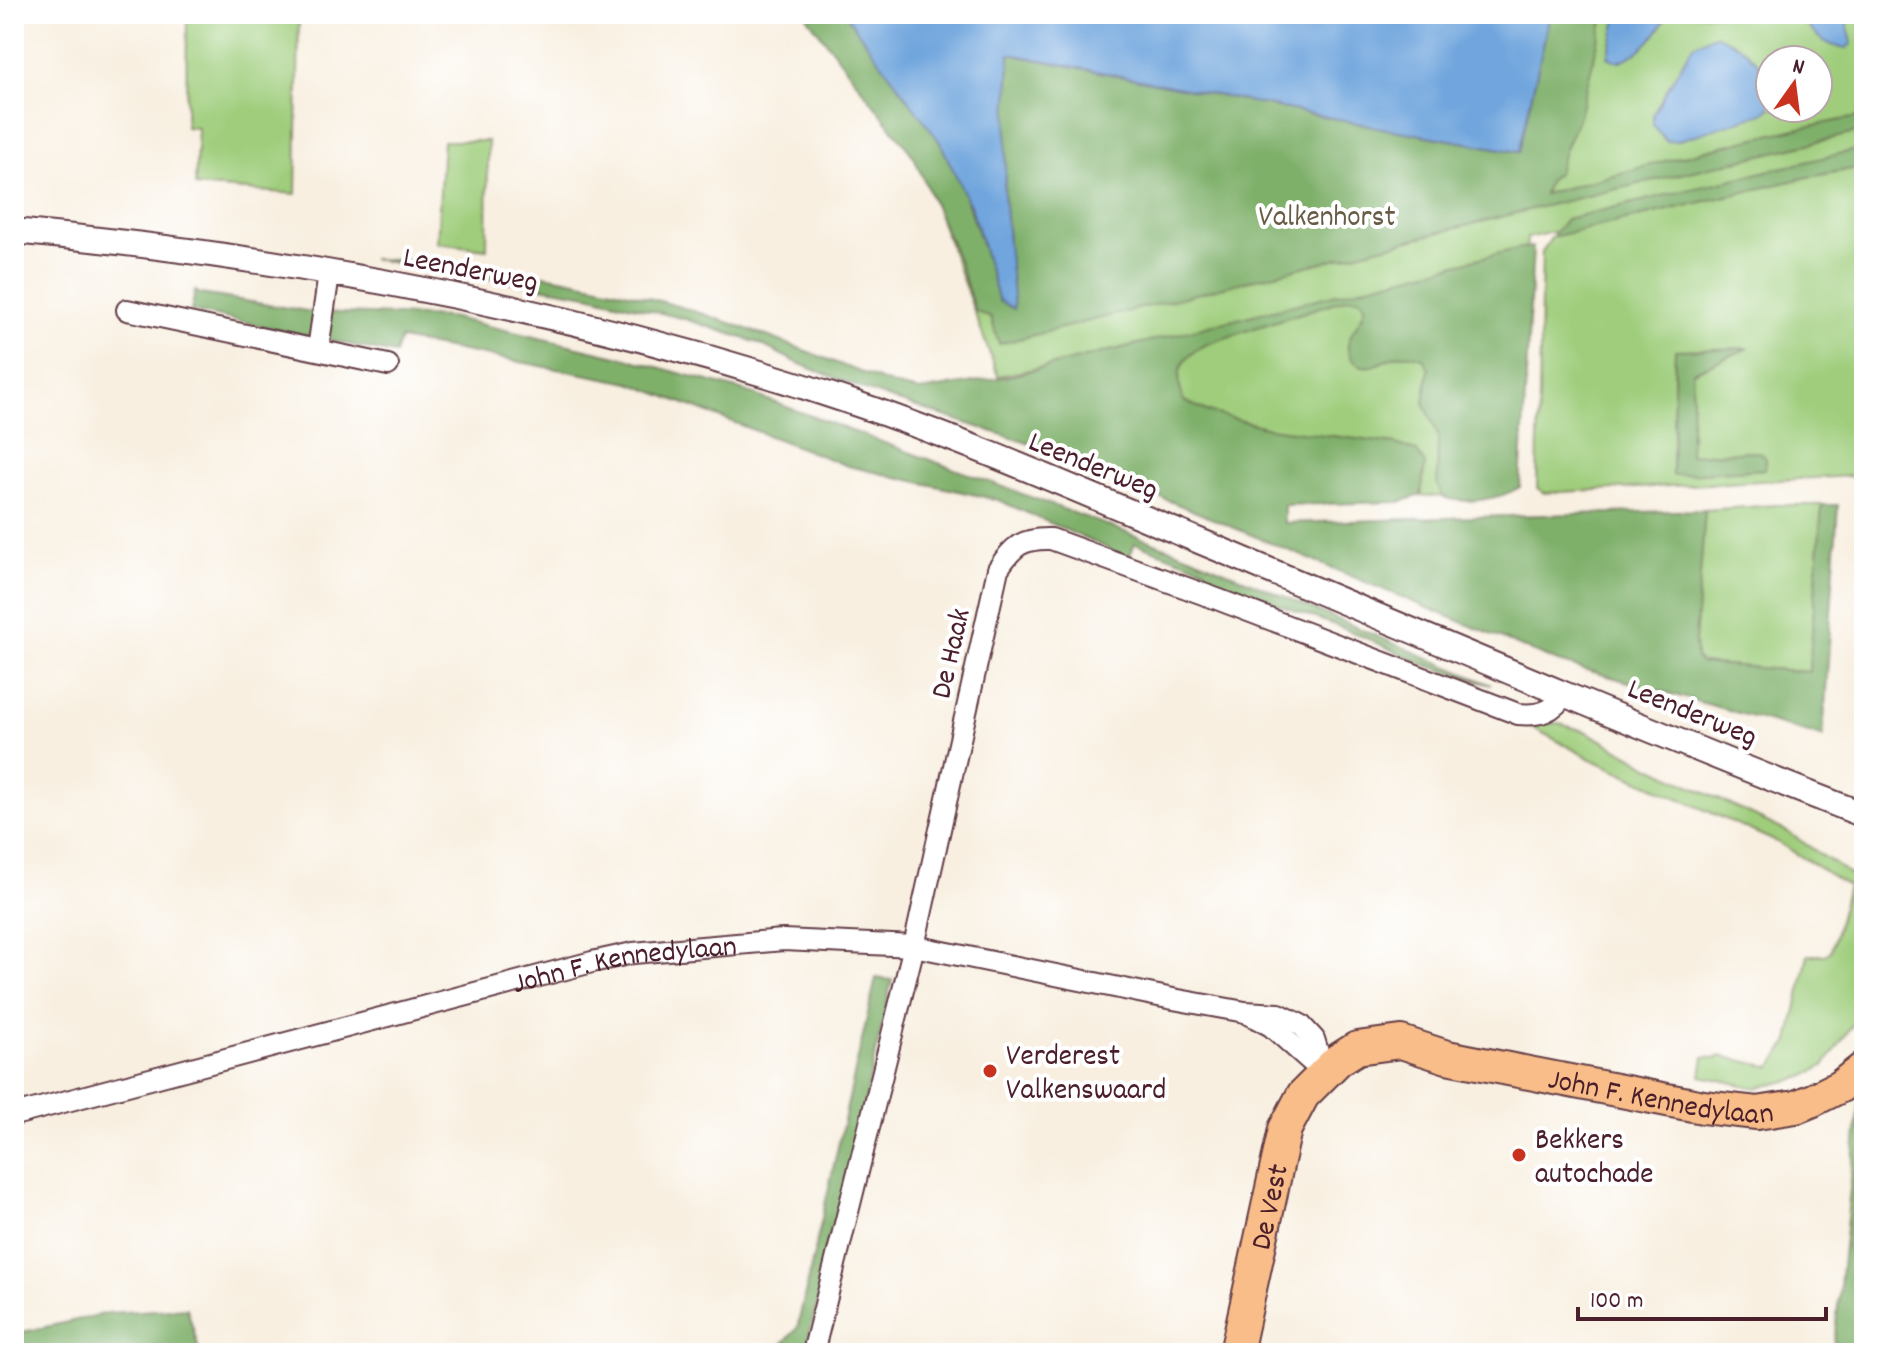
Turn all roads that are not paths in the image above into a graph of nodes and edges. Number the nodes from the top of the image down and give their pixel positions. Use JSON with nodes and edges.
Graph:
{"nodes":[{"id":1,"x":14,"y":231,"type":"edge"},
{"id":2,"x":329,"y":274,"type":"junction"},
{"id":3,"x":127,"y":310,"type":"dead end"},
{"id":4,"x":318,"y":349,"type":"junction"},
{"id":5,"x":388,"y":365,"type":"dead end"},
{"id":6,"x":1565,"y":693,"type":"junction"},
{"id":7,"x":1816,"y":790,"type":"junction"},
{"id":8,"x":1864,"y":815,"type":"edge"},
{"id":9,"x":1864,"y":830,"type":"edge"},
{"id":10,"x":914,"y":946,"type":"junction"},
{"id":11,"x":1864,"y":1068,"type":"edge"},
{"id":12,"x":1325,"y":1074,"type":"junction"},
{"id":13,"x":14,"y":1115,"type":"edge"},
{"id":14,"x":813,"y":1353,"type":"edge"},
{"id":15,"x":1236,"y":1353,"type":"edge"}],
"edges":[{"from":1,"to":2,"type":"street","name":"Leenderweg"},
{"from":2,"to":4,"type":"street"},
{"from":2,"to":6,"type":"street","name":"Leenderweg"},
{"from":3,"to":4,"type":"street"},
{"from":4,"to":5,"type":"street"},
{"from":6,"to":7,"type":"street","name":"Leenderweg"},
{"from":6,"to":10,"type":"street","name":"De Haak"},
{"from":7,"to":8,"type":"street","name":"Leenderweg"},
{"from":7,"to":9,"type":"street","name":"Leenderweg"},
{"from":10,"to":12,"type":"street","name":"John F. Kennedylaan"},
{"from":10,"to":13,"type":"street","name":"John F. Kennedylaan"},
{"from":10,"to":14,"type":"street","name":"De Haak"},
{"from":11,"to":12,"type":"main road","name":"John F. Kennedylaan"},
{"from":12,"to":15,"type":"main road","name":"De Vest"}]}
